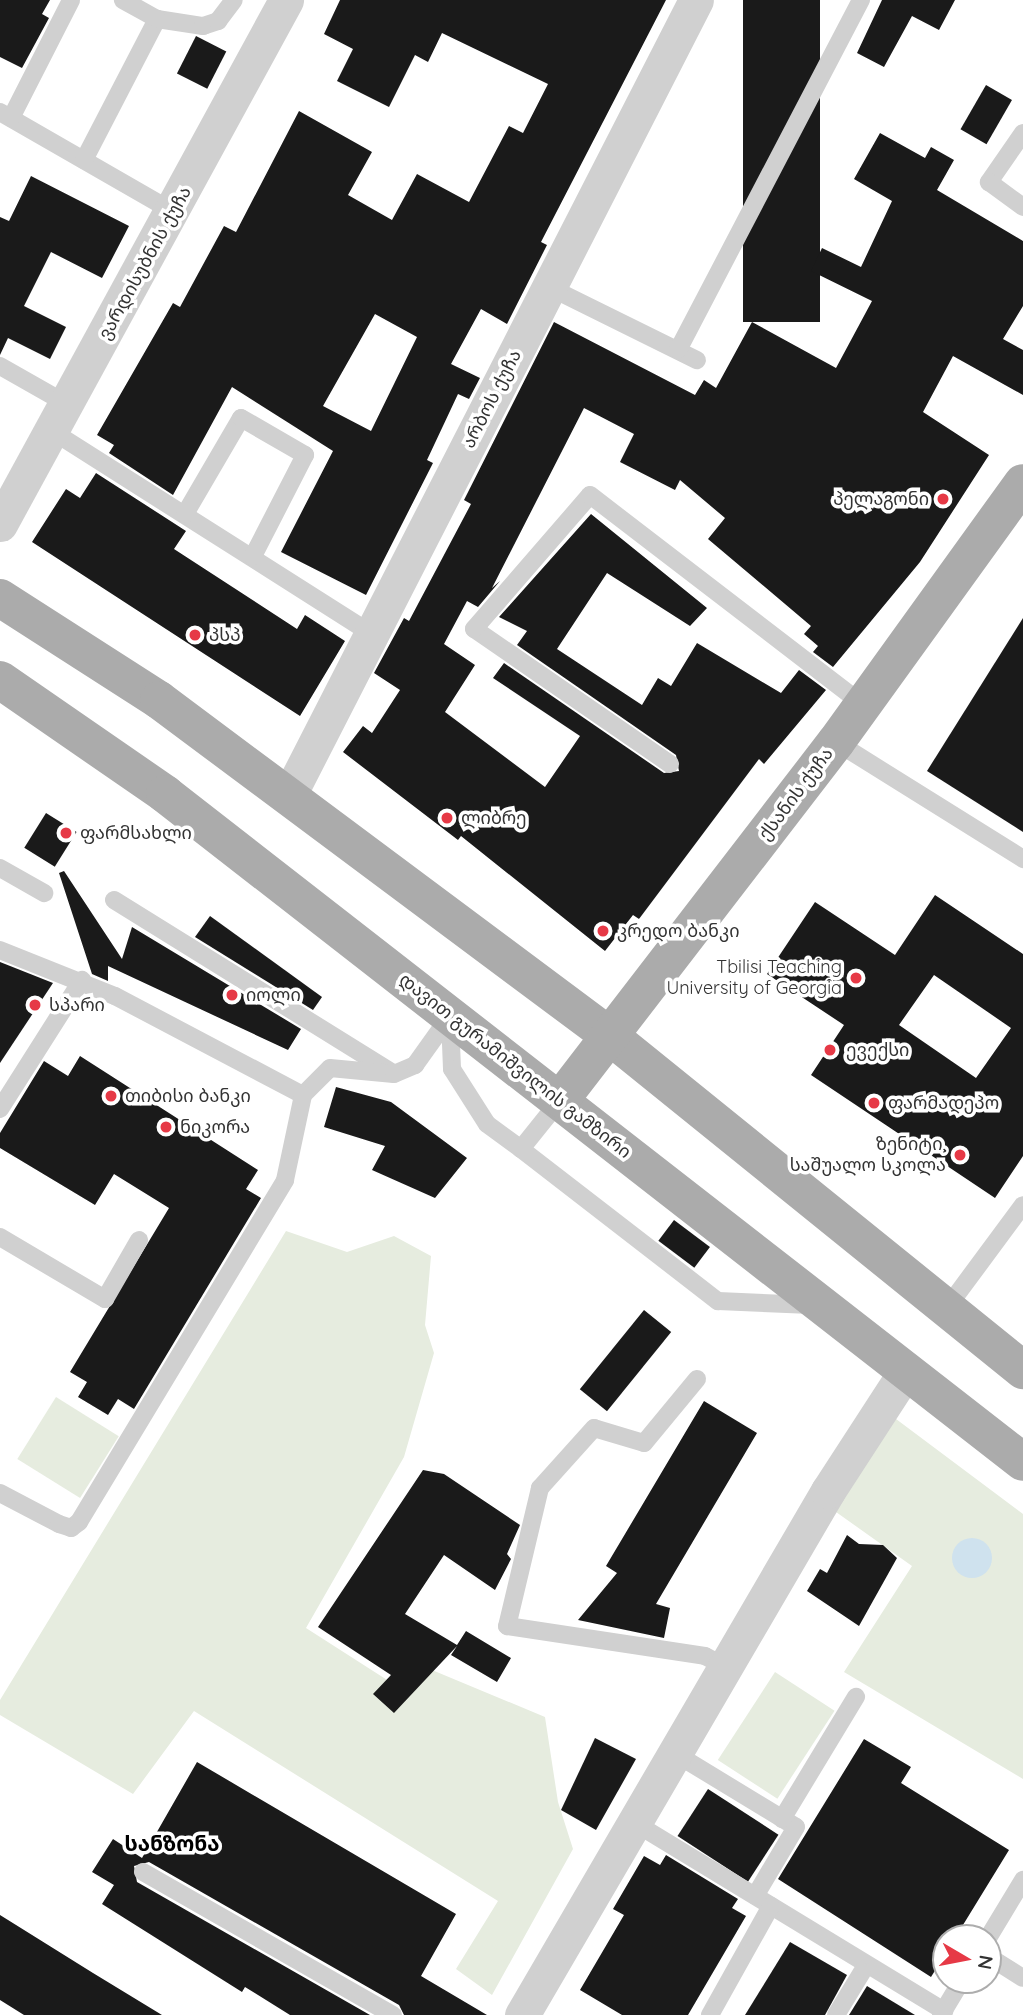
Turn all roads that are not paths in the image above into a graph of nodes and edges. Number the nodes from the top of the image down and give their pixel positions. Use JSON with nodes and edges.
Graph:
{"nodes":[{"id":1,"x":71,"y":0,"type":"edge"},
{"id":2,"x":123,"y":0,"type":"edge"},
{"id":3,"x":234,"y":0,"type":"edge"},
{"id":4,"x":286,"y":0,"type":"edge"},
{"id":5,"x":696,"y":0,"type":"edge"},
{"id":6,"x":861,"y":0,"type":"edge"},
{"id":7,"x":157,"y":19,"type":"junction"},
{"id":8,"x":5,"y":115,"type":"edge"},
{"id":9,"x":1023,"y":133,"type":"edge"},
{"id":10,"x":84,"y":160,"type":"junction"},
{"id":11,"x":1023,"y":207,"type":"edge"},
{"id":12,"x":174,"y":212,"type":"junction"},
{"id":13,"x":550,"y":287,"type":"junction"},
{"id":14,"x":678,"y":350,"type":"junction"},
{"id":15,"x":697,"y":360,"type":"dead end"},
{"id":16,"x":0,"y":366,"type":"edge"},
{"id":17,"x":60,"y":417,"type":"junction"},
{"id":18,"x":1023,"y":483,"type":"edge"},
{"id":19,"x":185,"y":514,"type":"junction"},
{"id":20,"x":1,"y":519,"type":"edge"},
{"id":21,"x":253,"y":556,"type":"junction"},
{"id":22,"x":3,"y":603,"type":"edge"},
{"id":23,"x":372,"y":634,"type":"junction"},
{"id":24,"x":0,"y":680,"type":"edge"},
{"id":25,"x":864,"y":705,"type":"junction"},
{"id":26,"x":836,"y":742,"type":"junction"},
{"id":27,"x":670,"y":764,"type":"dead end"},
{"id":28,"x":288,"y":797,"type":"junction"},
{"id":29,"x":1023,"y":859,"type":"edge"},
{"id":30,"x":0,"y":868,"type":"edge"},
{"id":31,"x":44,"y":893,"type":"dead end"},
{"id":32,"x":114,"y":900,"type":"dead end"},
{"id":33,"x":0,"y":950,"type":"edge"},
{"id":34,"x":82,"y":980,"type":"junction"},
{"id":35,"x":450,"y":1016,"type":"junction"},
{"id":36,"x":611,"y":1037,"type":"junction"},
{"id":37,"x":394,"y":1073,"type":"junction"},
{"id":38,"x":303,"y":1095,"type":"junction"},
{"id":39,"x":561,"y":1099,"type":"junction"},
{"id":40,"x":0,"y":1109,"type":"edge"},
{"id":41,"x":521,"y":1149,"type":"junction"},
{"id":42,"x":1023,"y":1205,"type":"edge"},
{"id":43,"x":0,"y":1237,"type":"edge"},
{"id":44,"x":139,"y":1240,"type":"dead end"},
{"id":45,"x":817,"y":1305,"type":"junction"},
{"id":46,"x":946,"y":1309,"type":"junction"},
{"id":47,"x":1023,"y":1370,"type":"edge"},
{"id":48,"x":906,"y":1371,"type":"junction"},
{"id":49,"x":696,"y":1379,"type":"dead end"},
{"id":50,"x":1023,"y":1462,"type":"edge"},
{"id":51,"x":0,"y":1493,"type":"edge"},
{"id":52,"x":724,"y":1666,"type":"junction"},
{"id":53,"x":856,"y":1697,"type":"dead end"},
{"id":54,"x":676,"y":1754,"type":"junction"},
{"id":55,"x":782,"y":1819,"type":"junction"},
{"id":56,"x":635,"y":1823,"type":"junction"},
{"id":57,"x":143,"y":1872,"type":"dead end"},
{"id":58,"x":1023,"y":1880,"type":"edge"},
{"id":59,"x":755,"y":1896,"type":"junction"},
{"id":60,"x":772,"y":1906,"type":"junction"},
{"id":61,"x":996,"y":1924,"type":"edge"},
{"id":62,"x":1002,"y":1965,"type":"edge"},
{"id":63,"x":862,"y":1972,"type":"dead end"},
{"id":64,"x":1023,"y":1978,"type":"edge"},
{"id":65,"x":954,"y":1994,"type":"edge"},
{"id":66,"x":942,"y":2013,"type":"edge"},
{"id":67,"x":393,"y":2015,"type":"edge"},
{"id":68,"x":522,"y":2015,"type":"edge"},
{"id":69,"x":710,"y":2015,"type":"edge"},
{"id":70,"x":836,"y":2015,"type":"edge"}],
"edges":[{"from":1,"to":8,"type":"lane"},
{"from":2,"to":7,"type":"lane"},
{"from":3,"to":7,"type":"lane"},
{"from":4,"to":12,"type":"street","name":"ვარდისუბნის ქუჩა"},
{"from":5,"to":13,"type":"street","name":"არბოს ქუჩა"},
{"from":6,"to":14,"type":"lane"},
{"from":7,"to":10,"type":"lane"},
{"from":8,"to":10,"type":"lane"},
{"from":9,"to":11,"type":"lane"},
{"from":10,"to":12,"type":"lane"},
{"from":12,"to":17,"type":"street","name":"ვარდისუბნის ქუჩა"},
{"from":13,"to":14,"type":"lane"},
{"from":13,"to":23,"type":"street","name":"არბოს ქუჩა"},
{"from":14,"to":15,"type":"lane"},
{"from":16,"to":17,"type":"lane"},
{"from":17,"to":19,"type":"lane"},
{"from":17,"to":20,"type":"street","name":"ვარდისუბნის ქუჩა"},
{"from":18,"to":25,"type":"main road","name":"ქსანის ქუჩა"},
{"from":19,"to":21,"type":"lane"},
{"from":19,"to":21,"type":"lane"},
{"from":21,"to":23,"type":"lane"},
{"from":22,"to":28,"type":"main road"},
{"from":23,"to":28,"type":"street","name":"არბოს ქუჩა"},
{"from":24,"to":35,"type":"main road","name":"დავით გურამიშვილის გამზირი"},
{"from":25,"to":26,"type":"main road","name":"ქსანის ქუჩა"},
{"from":25,"to":27,"type":"lane"},
{"from":26,"to":29,"type":"lane"},
{"from":26,"to":36,"type":"main road","name":"ქსანის ქუჩა"},
{"from":28,"to":36,"type":"main road"},
{"from":30,"to":31,"type":"lane"},
{"from":32,"to":37,"type":"lane"},
{"from":33,"to":34,"type":"lane"},
{"from":34,"to":38,"type":"lane"},
{"from":34,"to":40,"type":"lane"},
{"from":35,"to":37,"type":"lane"},
{"from":35,"to":39,"type":"main road","name":"დავით გურამიშვილის გამზირი"},
{"from":35,"to":41,"type":"lane"},
{"from":36,"to":39,"type":"main road","name":"ქსანის ქუჩა"},
{"from":36,"to":46,"type":"main road"},
{"from":37,"to":38,"type":"lane"},
{"from":38,"to":51,"type":"lane"},
{"from":39,"to":41,"type":"lane"},
{"from":39,"to":45,"type":"main road","name":"დავით გურამიშვილის გამზირი"},
{"from":41,"to":45,"type":"lane"},
{"from":42,"to":46,"type":"lane"},
{"from":43,"to":44,"type":"lane"},
{"from":45,"to":48,"type":"main road","name":"დავით გურამიშვილის გამზირი"},
{"from":46,"to":47,"type":"main road"},
{"from":48,"to":50,"type":"main road","name":"დავით გურამიშვილის გამზირი"},
{"from":48,"to":52,"type":"street"},
{"from":49,"to":52,"type":"lane"},
{"from":52,"to":54,"type":"street"},
{"from":53,"to":55,"type":"lane"},
{"from":54,"to":55,"type":"lane"},
{"from":54,"to":56,"type":"street"},
{"from":55,"to":59,"type":"lane"},
{"from":56,"to":59,"type":"lane"},
{"from":56,"to":68,"type":"street"},
{"from":57,"to":67,"type":"lane"},
{"from":58,"to":61,"type":"lane"},
{"from":59,"to":60,"type":"lane"},
{"from":60,"to":66,"type":"lane"},
{"from":60,"to":69,"type":"lane"},
{"from":62,"to":64,"type":"lane"},
{"from":63,"to":70,"type":"lane"},
{"from":65,"to":66,"type":"lane"}]}
